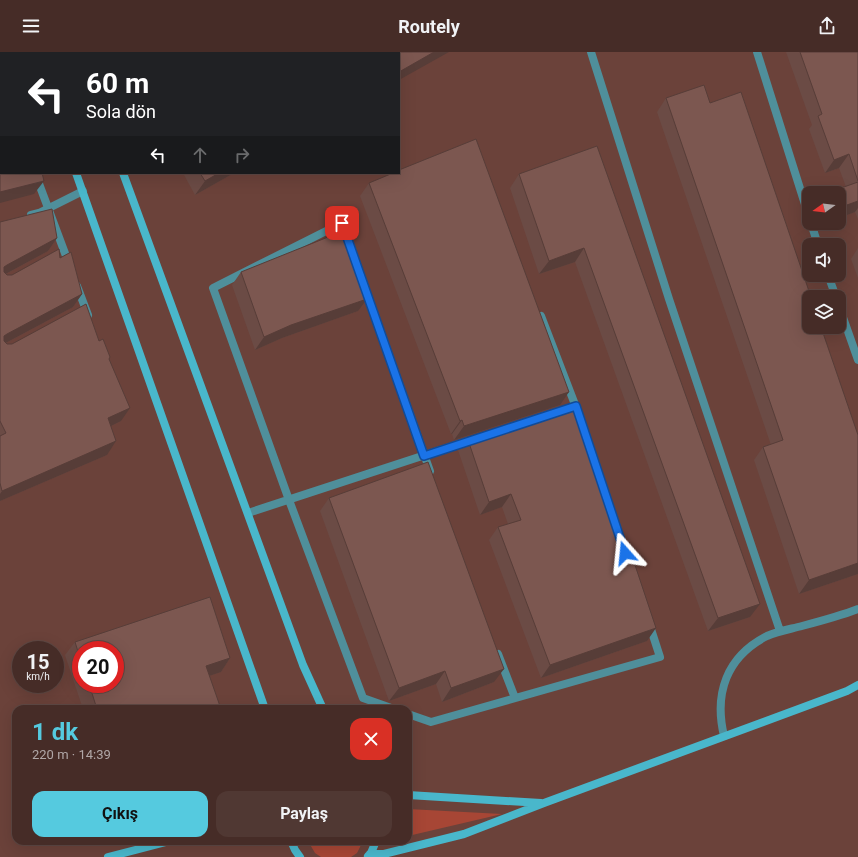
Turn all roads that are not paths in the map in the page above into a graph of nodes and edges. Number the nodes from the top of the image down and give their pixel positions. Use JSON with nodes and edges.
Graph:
{"nodes":[{"id":1,"x":591,"y":52,"type":"edge"},
{"id":2,"x":757,"y":52,"type":"edge"},
{"id":3,"x":35,"y":174,"type":"edge"},
{"id":4,"x":76,"y":174,"type":"edge"},
{"id":5,"x":123,"y":174,"type":"edge"},
{"id":6,"x":83,"y":191,"type":"junction"},
{"id":7,"x":802,"y":195,"type":"edge"},
{"id":8,"x":47,"y":209,"type":"junction"},
{"id":9,"x":26,"y":216,"type":"edge"},
{"id":10,"x":539,"y":311,"type":"edge"},
{"id":11,"x":90,"y":321,"type":"edge"},
{"id":12,"x":846,"y":326,"type":"edge"},
{"id":13,"x":858,"y":360,"type":"edge"},
{"id":14,"x":581,"y":420,"type":"edge"},
{"id":15,"x":485,"y":436,"type":"edge"},
{"id":16,"x":591,"y":450,"type":"edge"},
{"id":17,"x":424,"y":456,"type":"junction"},
{"id":18,"x":433,"y":478,"type":"edge"},
{"id":19,"x":289,"y":500,"type":"junction"},
{"id":20,"x":608,"y":502,"type":"edge"},
{"id":21,"x":248,"y":514,"type":"junction"},
{"id":22,"x":858,"y":609,"type":"edge"},
{"id":23,"x":645,"y":612,"type":"edge"},
{"id":24,"x":780,"y":631,"type":"junction"},
{"id":25,"x":496,"y":647,"type":"edge"},
{"id":26,"x":858,"y":685,"type":"edge"},
{"id":27,"x":515,"y":698,"type":"junction"},
{"id":28,"x":264,"y":705,"type":"edge"},
{"id":29,"x":321,"y":705,"type":"edge"},
{"id":30,"x":383,"y":705,"type":"edge"},
{"id":31,"x":412,"y":715,"type":"edge"},
{"id":32,"x":724,"y":736,"type":"junction"},
{"id":33,"x":412,"y":794,"type":"edge"},
{"id":34,"x":544,"y":803,"type":"junction"},
{"id":35,"x":154,"y":845,"type":"edge"},
{"id":36,"x":293,"y":845,"type":"edge"},
{"id":37,"x":374,"y":845,"type":"edge"},
{"id":38,"x":383,"y":855,"type":"edge"},
{"id":39,"x":368,"y":856,"type":"edge"},
{"id":40,"x":108,"y":857,"type":"edge"},
{"id":41,"x":300,"y":857,"type":"edge"}],
"edges":[{"from":1,"to":24,"type":"street"},
{"from":2,"to":7,"type":"street"},
{"from":3,"to":8,"type":"street"},
{"from":4,"to":6,"type":"main road"},
{"from":5,"to":21,"type":"main road"},
{"from":6,"to":8,"type":"street"},
{"from":6,"to":28,"type":"main road"},
{"from":8,"to":9,"type":"street"},
{"from":8,"to":11,"type":"street"},
{"from":10,"to":14,"type":"street"},
{"from":12,"to":13,"type":"street"},
{"from":15,"to":17,"type":"street"},
{"from":16,"to":20,"type":"street"},
{"from":17,"to":18,"type":"street"},
{"from":17,"to":19,"type":"street"},
{"from":17,"to":19,"type":"street"},
{"from":19,"to":21,"type":"street"},
{"from":19,"to":30,"type":"street"},
{"from":21,"to":29,"type":"main road"},
{"from":22,"to":24,"type":"street"},
{"from":23,"to":27,"type":"street"},
{"from":24,"to":32,"type":"street"},
{"from":25,"to":27,"type":"street"},
{"from":26,"to":32,"type":"main road"},
{"from":27,"to":31,"type":"street"},
{"from":32,"to":34,"type":"main road"},
{"from":33,"to":34,"type":"main road"},
{"from":34,"to":38,"type":"main road"},
{"from":35,"to":40,"type":"main road"},
{"from":36,"to":41,"type":"main road"},
{"from":37,"to":39,"type":"main road"},
{"from":38,"to":39,"type":"main road"}]}
